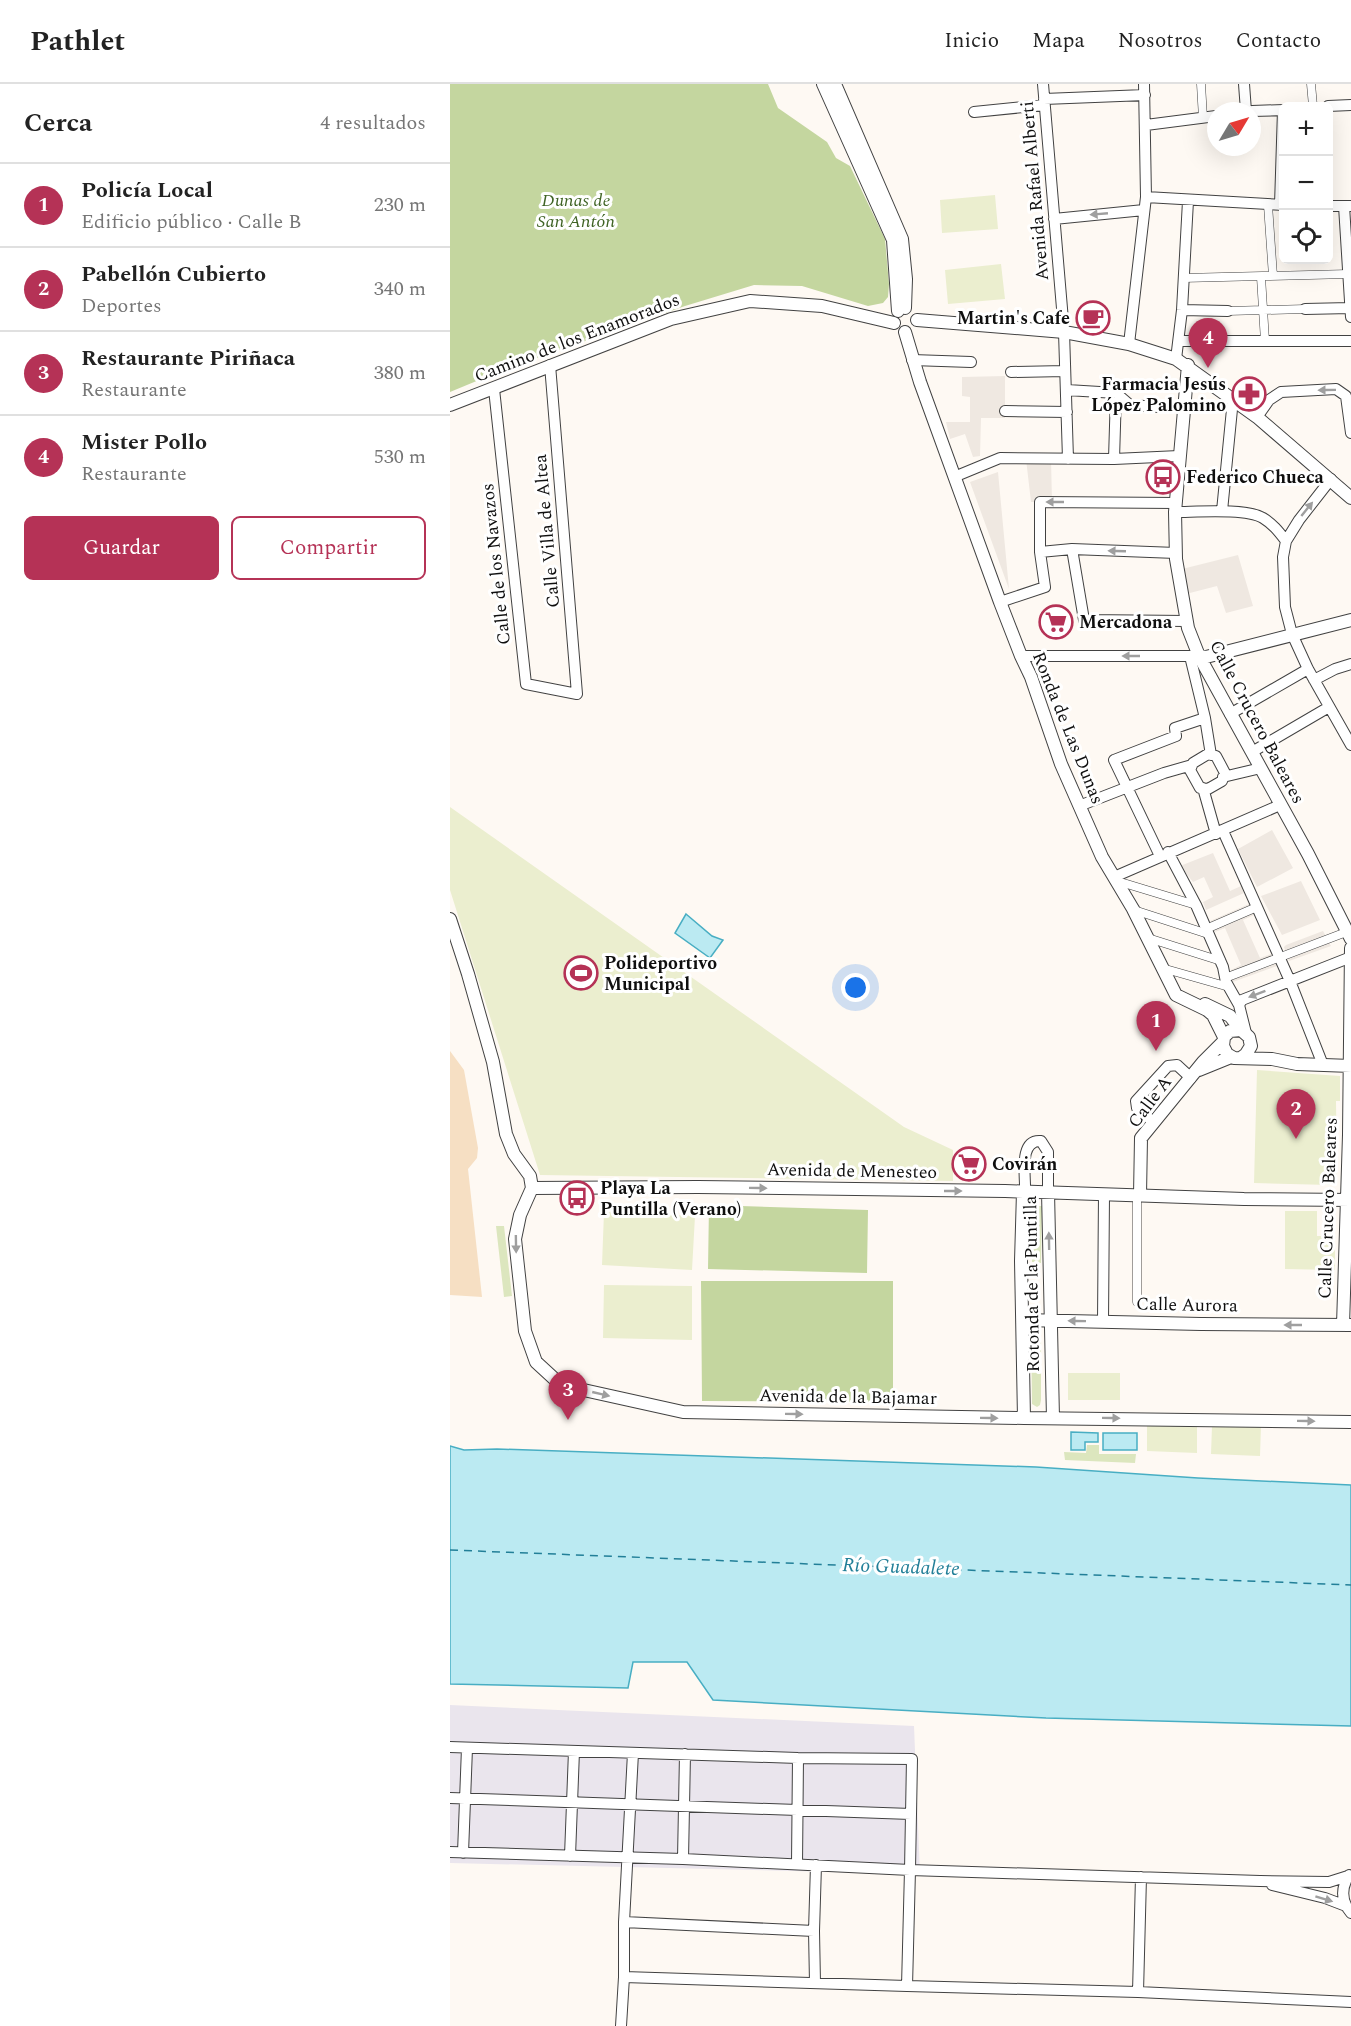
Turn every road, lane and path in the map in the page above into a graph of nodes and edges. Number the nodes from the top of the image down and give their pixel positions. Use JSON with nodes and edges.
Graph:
{"nodes":[{"id":1,"x":823,"y":84,"type":"edge"},
{"id":2,"x":835,"y":84,"type":"edge"},
{"id":3,"x":1043,"y":84,"type":"edge"},
{"id":4,"x":1201,"y":84,"type":"edge"},
{"id":5,"x":1244,"y":84,"type":"edge"},
{"id":6,"x":1311,"y":84,"type":"edge"},
{"id":7,"x":1144,"y":90,"type":"edge"},
{"id":8,"x":1044,"y":102,"type":"junction"},
{"id":9,"x":1245,"y":102,"type":"edge"},
{"id":10,"x":1313,"y":102,"type":"edge"},
{"id":11,"x":1351,"y":105,"type":"edge"},
{"id":12,"x":1333,"y":106,"type":"edge"},
{"id":13,"x":1279,"y":110,"type":"edge"},
{"id":14,"x":1261,"y":111,"type":"edge"},
{"id":15,"x":974,"y":112,"type":"dead end"},
{"id":16,"x":1207,"y":117,"type":"edge"},
{"id":17,"x":1203,"y":118,"type":"junction"},
{"id":18,"x":1146,"y":125,"type":"junction"},
{"id":19,"x":1280,"y":156,"type":"edge"},
{"id":20,"x":1146,"y":197,"type":"junction"},
{"id":21,"x":1188,"y":201,"type":"junction"},
{"id":22,"x":1277,"y":205,"type":"edge"},
{"id":23,"x":1347,"y":206,"type":"edge"},
{"id":24,"x":1144,"y":210,"type":"junction"},
{"id":25,"x":1054,"y":219,"type":"junction"},
{"id":26,"x":1348,"y":273,"type":"junction"},
{"id":27,"x":1273,"y":276,"type":"junction"},
{"id":28,"x":1261,"y":277,"type":"junction"},
{"id":29,"x":1183,"y":278,"type":"junction"},
{"id":30,"x":1305,"y":309,"type":"joint"},
{"id":31,"x":1182,"y":310,"type":"junction"},
{"id":32,"x":1263,"y":310,"type":"junction"},
{"id":33,"x":1228,"y":311,"type":"joint"},
{"id":34,"x":1351,"y":312,"type":"edge"},
{"id":35,"x":899,"y":314,"type":"junction"},
{"id":36,"x":917,"y":320,"type":"junction"},
{"id":37,"x":905,"y":332,"type":"junction"},
{"id":38,"x":1064,"y":332,"type":"junction"},
{"id":39,"x":1179,"y":341,"type":"junction"},
{"id":40,"x":1265,"y":341,"type":"junction"},
{"id":41,"x":1351,"y":341,"type":"edge"},
{"id":42,"x":1129,"y":344,"type":"junction"},
{"id":43,"x":912,"y":360,"type":"junction"},
{"id":44,"x":971,"y":362,"type":"dead end"},
{"id":45,"x":1182,"y":362,"type":"junction"},
{"id":46,"x":550,"y":366,"type":"junction"},
{"id":47,"x":1065,"y":371,"type":"junction"},
{"id":48,"x":1011,"y":372,"type":"dead end"},
{"id":49,"x":494,"y":388,"type":"junction"},
{"id":50,"x":1067,"y":390,"type":"junction"},
{"id":51,"x":1116,"y":393,"type":"junction"},
{"id":52,"x":1233,"y":399,"type":"junction"},
{"id":53,"x":450,"y":405,"type":"edge"},
{"id":54,"x":1159,"y":407,"type":"dead end"},
{"id":55,"x":1005,"y":411,"type":"dead end"},
{"id":56,"x":1067,"y":412,"type":"junction"},
{"id":57,"x":1350,"y":414,"type":"edge"},
{"id":58,"x":1257,"y":417,"type":"junction"},
{"id":59,"x":1351,"y":433,"type":"edge"},
{"id":60,"x":1179,"y":456,"type":"junction"},
{"id":61,"x":1068,"y":459,"type":"junction"},
{"id":62,"x":1114,"y":459,"type":"junction"},
{"id":63,"x":954,"y":477,"type":"junction"},
{"id":64,"x":1331,"y":480,"type":"junction"},
{"id":65,"x":1351,"y":498,"type":"edge"},
{"id":66,"x":1175,"y":508,"type":"junction"},
{"id":67,"x":1222,"y":511,"type":"junction"},
{"id":68,"x":1286,"y":541,"type":"junction"},
{"id":69,"x":1072,"y":549,"type":"junction"},
{"id":70,"x":1040,"y":552,"type":"junction"},
{"id":71,"x":1176,"y":553,"type":"junction"},
{"id":72,"x":1000,"y":602,"type":"junction"},
{"id":73,"x":1351,"y":620,"type":"edge"},
{"id":74,"x":1187,"y":621,"type":"junction"},
{"id":75,"x":1292,"y":634,"type":"junction"},
{"id":76,"x":1194,"y":656,"type":"junction"},
{"id":77,"x":1021,"y":657,"type":"junction"},
{"id":78,"x":1351,"y":664,"type":"edge"},
{"id":79,"x":1308,"y":669,"type":"junction"},
{"id":80,"x":1314,"y":681,"type":"junction"},
{"id":81,"x":577,"y":694,"type":"joint"},
{"id":82,"x":1329,"y":707,"type":"junction"},
{"id":83,"x":1230,"y":714,"type":"junction"},
{"id":84,"x":1205,"y":718,"type":"junction"},
{"id":85,"x":1349,"y":737,"type":"edge"},
{"id":86,"x":1252,"y":752,"type":"junction"},
{"id":87,"x":1211,"y":755,"type":"junction"},
{"id":88,"x":1192,"y":765,"type":"junction"},
{"id":89,"x":1261,"y":768,"type":"junction"},
{"id":90,"x":1223,"y":777,"type":"junction"},
{"id":91,"x":1126,"y":788,"type":"junction"},
{"id":92,"x":1203,"y":788,"type":"junction"},
{"id":93,"x":1281,"y":805,"type":"junction"},
{"id":94,"x":1079,"y":806,"type":"junction"},
{"id":95,"x":1219,"y":832,"type":"junction"},
{"id":96,"x":1164,"y":854,"type":"junction"},
{"id":97,"x":1115,"y":879,"type":"junction"},
{"id":98,"x":1196,"y":905,"type":"junction"},
{"id":99,"x":1257,"y":907,"type":"junction"},
{"id":100,"x":1133,"y":909,"type":"junction"},
{"id":101,"x":450,"y":919,"type":"edge"},
{"id":102,"x":1207,"y":931,"type":"junction"},
{"id":103,"x":1350,"y":935,"type":"edge"},
{"id":104,"x":1147,"y":938,"type":"junction"},
{"id":105,"x":1351,"y":948,"type":"edge"},
{"id":106,"x":1351,"y":957,"type":"edge"},
{"id":107,"x":1221,"y":961,"type":"junction"},
{"id":108,"x":1162,"y":968,"type":"junction"},
{"id":109,"x":1290,"y":981,"type":"junction"},
{"id":110,"x":1351,"y":981,"type":"edge"},
{"id":111,"x":1227,"y":982,"type":"junction"},
{"id":112,"x":1176,"y":995,"type":"junction"},
{"id":113,"x":1239,"y":1005,"type":"junction"},
{"id":114,"x":1351,"y":1020,"type":"edge"},
{"id":115,"x":1244,"y":1032,"type":"junction"},
{"id":116,"x":1223,"y":1040,"type":"junction"},
{"id":117,"x":1251,"y":1046,"type":"junction"},
{"id":118,"x":1237,"y":1057,"type":"junction"},
{"id":119,"x":1272,"y":1059,"type":"junction"},
{"id":120,"x":1323,"y":1065,"type":"junction"},
{"id":121,"x":1350,"y":1066,"type":"edge"},
{"id":122,"x":1194,"y":1075,"type":"junction"},
{"id":123,"x":1153,"y":1122,"type":"junction"},
{"id":124,"x":1350,"y":1136,"type":"edge"},
{"id":125,"x":532,"y":1188,"type":"junction"},
{"id":126,"x":1024,"y":1192,"type":"junction"},
{"id":127,"x":1048,"y":1192,"type":"junction"},
{"id":128,"x":1104,"y":1194,"type":"junction"},
{"id":129,"x":1138,"y":1195,"type":"junction"},
{"id":130,"x":1349,"y":1200,"type":"edge"},
{"id":131,"x":1348,"y":1251,"type":"edge"},
{"id":132,"x":1137,"y":1302,"type":"dead end"},
{"id":133,"x":1023,"y":1320,"type":"junction"},
{"id":134,"x":1050,"y":1321,"type":"junction"},
{"id":135,"x":1103,"y":1322,"type":"junction"},
{"id":136,"x":1347,"y":1325,"type":"edge"},
{"id":137,"x":1053,"y":1418,"type":"junction"},
{"id":138,"x":1024,"y":1419,"type":"junction"},
{"id":139,"x":1351,"y":1422,"type":"edge"},
{"id":140,"x":450,"y":1747,"type":"edge"},
{"id":141,"x":466,"y":1748,"type":"junction"},
{"id":142,"x":574,"y":1751,"type":"junction"},
{"id":143,"x":633,"y":1753,"type":"junction"},
{"id":144,"x":685,"y":1754,"type":"junction"},
{"id":145,"x":798,"y":1758,"type":"junction"},
{"id":146,"x":450,"y":1798,"type":"edge"},
{"id":147,"x":465,"y":1799,"type":"junction"},
{"id":148,"x":571,"y":1802,"type":"junction"},
{"id":149,"x":630,"y":1804,"type":"junction"},
{"id":150,"x":684,"y":1806,"type":"junction"},
{"id":151,"x":797,"y":1810,"type":"junction"},
{"id":152,"x":911,"y":1814,"type":"junction"},
{"id":153,"x":450,"y":1852,"type":"edge"},
{"id":154,"x":463,"y":1853,"type":"junction"},
{"id":155,"x":570,"y":1856,"type":"junction"},
{"id":156,"x":627,"y":1858,"type":"junction"},
{"id":157,"x":683,"y":1859,"type":"junction"},
{"id":158,"x":797,"y":1864,"type":"junction"},
{"id":159,"x":816,"y":1865,"type":"junction"},
{"id":160,"x":910,"y":1869,"type":"junction"},
{"id":161,"x":1349,"y":1874,"type":"edge"},
{"id":162,"x":1141,"y":1877,"type":"junction"},
{"id":163,"x":1260,"y":1881,"type":"junction"},
{"id":164,"x":1348,"y":1910,"type":"edge"},
{"id":165,"x":624,"y":1922,"type":"junction"},
{"id":166,"x":814,"y":1931,"type":"junction"},
{"id":167,"x":624,"y":1977,"type":"junction"},
{"id":168,"x":815,"y":1983,"type":"junction"},
{"id":169,"x":907,"y":1986,"type":"junction"},
{"id":170,"x":1138,"y":1992,"type":"junction"},
{"id":171,"x":1351,"y":2002,"type":"edge"},
{"id":172,"x":621,"y":2026,"type":"edge"}],
"edges":[{"from":1,"to":35,"type":"street"},
{"from":2,"to":35,"type":"street"},
{"from":3,"to":8,"type":"street","name":"Avenida Rafael Alberti"},
{"from":4,"to":17,"type":"street"},
{"from":5,"to":9,"type":"street"},
{"from":6,"to":10,"type":"street"},
{"from":7,"to":8,"type":"street"},
{"from":7,"to":18,"type":"street"},
{"from":8,"to":15,"type":"street"},
{"from":8,"to":25,"type":"street","name":"Avenida Rafael Alberti"},
{"from":11,"to":12,"type":"street"},
{"from":13,"to":14,"type":"street"},
{"from":16,"to":17,"type":"street"},
{"from":17,"to":18,"type":"street"},
{"from":18,"to":20,"type":"street"},
{"from":19,"to":22,"type":"street"},
{"from":20,"to":21,"type":"street"},
{"from":20,"to":24,"type":"street"},
{"from":21,"to":22,"type":"street"},
{"from":21,"to":29,"type":"street"},
{"from":22,"to":27,"type":"street"},
{"from":23,"to":26,"type":"street"},
{"from":24,"to":25,"type":"street","one_way":true},
{"from":24,"to":42,"type":"street"},
{"from":25,"to":38,"type":"street","name":"Avenida Rafael Alberti"},
{"from":26,"to":27,"type":"street"},
{"from":26,"to":34,"type":"street"},
{"from":27,"to":28,"type":"street"},
{"from":28,"to":29,"type":"street"},
{"from":28,"to":32,"type":"street"},
{"from":29,"to":31,"type":"street"},
{"from":30,"to":32,"type":"street"},
{"from":30,"to":34,"type":"street"},
{"from":31,"to":33,"type":"street"},
{"from":31,"to":39,"type":"street"},
{"from":32,"to":33,"type":"street"},
{"from":32,"to":40,"type":"street"},
{"from":35,"to":36,"type":"street"},
{"from":35,"to":37,"type":"street"},
{"from":35,"to":46,"type":"street","name":"Camino de los Enamorados"},
{"from":36,"to":37,"type":"street"},
{"from":36,"to":38,"type":"street"},
{"from":37,"to":43,"type":"street","name":"Ronda de Las Dunas"},
{"from":38,"to":42,"type":"street"},
{"from":38,"to":47,"type":"street","name":"Avenida Rafael Alberti"},
{"from":39,"to":40,"type":"street"},
{"from":39,"to":45,"type":"street"},
{"from":40,"to":41,"type":"street"},
{"from":42,"to":45,"type":"street"},
{"from":43,"to":44,"type":"street"},
{"from":43,"to":63,"type":"street","name":"Ronda de Las Dunas"},
{"from":45,"to":52,"type":"street"},
{"from":45,"to":60,"type":"street","name":"Calle Crucero Baleares"},
{"from":46,"to":49,"type":"street","name":"Camino de los Enamorados"},
{"from":46,"to":81,"type":"street","name":"Calle Villa de Altea"},
{"from":47,"to":48,"type":"street"},
{"from":47,"to":50,"type":"street","name":"Avenida Rafael Alberti"},
{"from":49,"to":53,"type":"street","name":"Camino de los Enamorados"},
{"from":49,"to":81,"type":"street","name":"Calle de los Navazos"},
{"from":50,"to":51,"type":"street"},
{"from":50,"to":56,"type":"street","name":"Avenida Rafael Alberti"},
{"from":51,"to":54,"type":"street"},
{"from":51,"to":62,"type":"street"},
{"from":52,"to":58,"type":"street"},
{"from":52,"to":67,"type":"street"},
{"from":55,"to":56,"type":"street"},
{"from":56,"to":61,"type":"street","name":"Avenida Rafael Alberti"},
{"from":57,"to":58,"type":"street","one_way":true},
{"from":57,"to":59,"type":"street"},
{"from":58,"to":64,"type":"street"},
{"from":60,"to":62,"type":"street"},
{"from":60,"to":66,"type":"street","name":"Calle Crucero Baleares"},
{"from":61,"to":62,"type":"street"},
{"from":61,"to":63,"type":"street"},
{"from":63,"to":72,"type":"street","name":"Ronda de Las Dunas"},
{"from":64,"to":65,"type":"street"},
{"from":68,"to":64,"type":"street","one_way":true},
{"from":66,"to":67,"type":"street"},
{"from":66,"to":70,"type":"street","one_way":true},
{"from":66,"to":71,"type":"street","name":"Calle Crucero Baleares"},
{"from":67,"to":68,"type":"street"},
{"from":68,"to":75,"type":"street"},
{"from":69,"to":70,"type":"street"},
{"from":71,"to":69,"type":"street","one_way":true},
{"from":69,"to":74,"type":"street"},
{"from":70,"to":72,"type":"street"},
{"from":71,"to":74,"type":"street","name":"Calle Crucero Baleares"},
{"from":72,"to":77,"type":"street","name":"Ronda de Las Dunas"},
{"from":73,"to":75,"type":"street"},
{"from":74,"to":76,"type":"street","name":"Calle Crucero Baleares"},
{"from":75,"to":76,"type":"street"},
{"from":75,"to":79,"type":"street"},
{"from":76,"to":77,"type":"street","one_way":true},
{"from":76,"to":83,"type":"street","name":"Calle Crucero Baleares"},
{"from":76,"to":84,"type":"street"},
{"from":77,"to":94,"type":"street","name":"Ronda de Las Dunas"},
{"from":78,"to":80,"type":"street"},
{"from":79,"to":80,"type":"street"},
{"from":79,"to":83,"type":"street"},
{"from":80,"to":82,"type":"street"},
{"from":82,"to":85,"type":"street"},
{"from":82,"to":86,"type":"street"},
{"from":83,"to":86,"type":"street","name":"Calle Crucero Baleares"},
{"from":84,"to":87,"type":"street"},
{"from":84,"to":91,"type":"street"},
{"from":86,"to":89,"type":"street","name":"Calle Crucero Baleares"},
{"from":87,"to":88,"type":"street"},
{"from":87,"to":90,"type":"street"},
{"from":88,"to":91,"type":"street"},
{"from":88,"to":92,"type":"street"},
{"from":89,"to":90,"type":"street"},
{"from":89,"to":93,"type":"street","name":"Calle Crucero Baleares"},
{"from":90,"to":92,"type":"street"},
{"from":91,"to":94,"type":"street"},
{"from":91,"to":96,"type":"street"},
{"from":92,"to":95,"type":"street"},
{"from":93,"to":95,"type":"street"},
{"from":93,"to":103,"type":"street","name":"Calle Crucero Baleares"},
{"from":94,"to":97,"type":"street","name":"Ronda de Las Dunas"},
{"from":95,"to":96,"type":"street"},
{"from":95,"to":99,"type":"street"},
{"from":96,"to":97,"type":"street"},
{"from":96,"to":98,"type":"street"},
{"from":97,"to":98,"type":"street"},
{"from":97,"to":100,"type":"street","name":"Ronda de Las Dunas"},
{"from":98,"to":102,"type":"street"},
{"from":99,"to":102,"type":"street"},
{"from":99,"to":109,"type":"street"},
{"from":100,"to":102,"type":"street"},
{"from":100,"to":104,"type":"street","name":"Ronda de Las Dunas"},
{"from":101,"to":125,"type":"street"},
{"from":102,"to":107,"type":"street"},
{"from":103,"to":111,"type":"street"},
{"from":104,"to":107,"type":"street"},
{"from":104,"to":108,"type":"street","name":"Ronda de Las Dunas"},
{"from":105,"to":106,"type":"street","name":"Calle Crucero Baleares"},
{"from":106,"to":109,"type":"street"},
{"from":106,"to":110,"type":"street","name":"Calle Crucero Baleares"},
{"from":107,"to":111,"type":"street"},
{"from":108,"to":111,"type":"street"},
{"from":108,"to":112,"type":"street","name":"Ronda de Las Dunas"},
{"from":109,"to":113,"type":"street","one_way":true},
{"from":109,"to":120,"type":"street"},
{"from":110,"to":114,"type":"street","name":"Calle Crucero Baleares"},
{"from":111,"to":113,"type":"street"},
{"from":112,"to":115,"type":"street"},
{"from":112,"to":116,"type":"street"},
{"from":113,"to":115,"type":"street"},
{"from":114,"to":121,"type":"street","name":"Calle Crucero Baleares"},
{"from":115,"to":116,"type":"street"},
{"from":115,"to":117,"type":"street"},
{"from":116,"to":118,"type":"street"},
{"from":116,"to":122,"type":"street","name":"Calle A"},
{"from":117,"to":118,"type":"street"},
{"from":117,"to":119,"type":"street"},
{"from":118,"to":119,"type":"street"},
{"from":118,"to":122,"type":"street","name":"Calle A"},
{"from":119,"to":120,"type":"street"},
{"from":120,"to":121,"type":"street"},
{"from":121,"to":124,"type":"street","name":"Calle Crucero Baleares"},
{"from":122,"to":123,"type":"street","name":"Calle A"},
{"from":122,"to":123,"type":"street"},
{"from":123,"to":129,"type":"street","name":"Calle A"},
{"from":124,"to":130,"type":"street","name":"Calle Crucero Baleares"},
{"from":125,"to":126,"type":"street","name":"Avenida de Menesteo","one_way":true},
{"from":125,"to":138,"type":"street","name":"Avenida de la Bajamar","one_way":true},
{"from":126,"to":127,"type":"street","name":"Avenida de Menesteo"},
{"from":126,"to":127,"type":"street","name":"Rotonda de la Puntilla"},
{"from":126,"to":133,"type":"street"},
{"from":127,"to":128,"type":"street","name":"Avenida de Menesteo"},
{"from":134,"to":127,"type":"street","name":"Rotonda de la Puntilla","one_way":true},
{"from":128,"to":129,"type":"street","name":"Avenida de Menesteo"},
{"from":128,"to":135,"type":"street"},
{"from":129,"to":130,"type":"street","name":"Avenida de Menesteo"},
{"from":129,"to":132,"type":"street"},
{"from":130,"to":131,"type":"street","name":"Calle Crucero Baleares"},
{"from":131,"to":136,"type":"street","name":"Calle Crucero Baleares"},
{"from":133,"to":134,"type":"street","name":"Calle Aurora"},
{"from":133,"to":138,"type":"street"},
{"from":135,"to":134,"type":"street","name":"Calle Aurora","one_way":true},
{"from":134,"to":137,"type":"street","name":"Rotonda de la Puntilla"},
{"from":136,"to":135,"type":"street","name":"Calle Aurora","one_way":true},
{"from":137,"to":138,"type":"street","name":"Avenida de la Bajamar"},
{"from":137,"to":139,"type":"street","name":"Avenida de la Bajamar","one_way":true},
{"from":140,"to":141,"type":"street"},
{"from":141,"to":142,"type":"street"},
{"from":141,"to":147,"type":"street"},
{"from":142,"to":143,"type":"street"},
{"from":142,"to":148,"type":"street"},
{"from":143,"to":144,"type":"street"},
{"from":143,"to":149,"type":"street"},
{"from":144,"to":145,"type":"street"},
{"from":144,"to":150,"type":"street"},
{"from":145,"to":151,"type":"street"},
{"from":145,"to":152,"type":"street"},
{"from":146,"to":147,"type":"street"},
{"from":147,"to":148,"type":"street"},
{"from":147,"to":154,"type":"street"},
{"from":148,"to":149,"type":"street"},
{"from":148,"to":155,"type":"street"},
{"from":149,"to":150,"type":"street"},
{"from":149,"to":156,"type":"street"},
{"from":150,"to":151,"type":"street"},
{"from":150,"to":157,"type":"street"},
{"from":151,"to":152,"type":"street"},
{"from":151,"to":158,"type":"street"},
{"from":152,"to":160,"type":"street"},
{"from":153,"to":154,"type":"street"},
{"from":154,"to":155,"type":"street"},
{"from":155,"to":156,"type":"street"},
{"from":156,"to":157,"type":"street"},
{"from":156,"to":165,"type":"street"},
{"from":157,"to":158,"type":"street"},
{"from":158,"to":159,"type":"street"},
{"from":159,"to":160,"type":"street"},
{"from":159,"to":166,"type":"street"},
{"from":160,"to":162,"type":"street"},
{"from":160,"to":169,"type":"street"},
{"from":161,"to":163,"type":"street"},
{"from":161,"to":164,"type":"street"},
{"from":162,"to":163,"type":"street"},
{"from":162,"to":170,"type":"street"},
{"from":163,"to":164,"type":"street","one_way":true},
{"from":165,"to":166,"type":"street"},
{"from":165,"to":167,"type":"street"},
{"from":166,"to":168,"type":"street"},
{"from":167,"to":168,"type":"street"},
{"from":167,"to":172,"type":"street"},
{"from":168,"to":169,"type":"street"},
{"from":169,"to":170,"type":"street"},
{"from":170,"to":171,"type":"street"}]}
